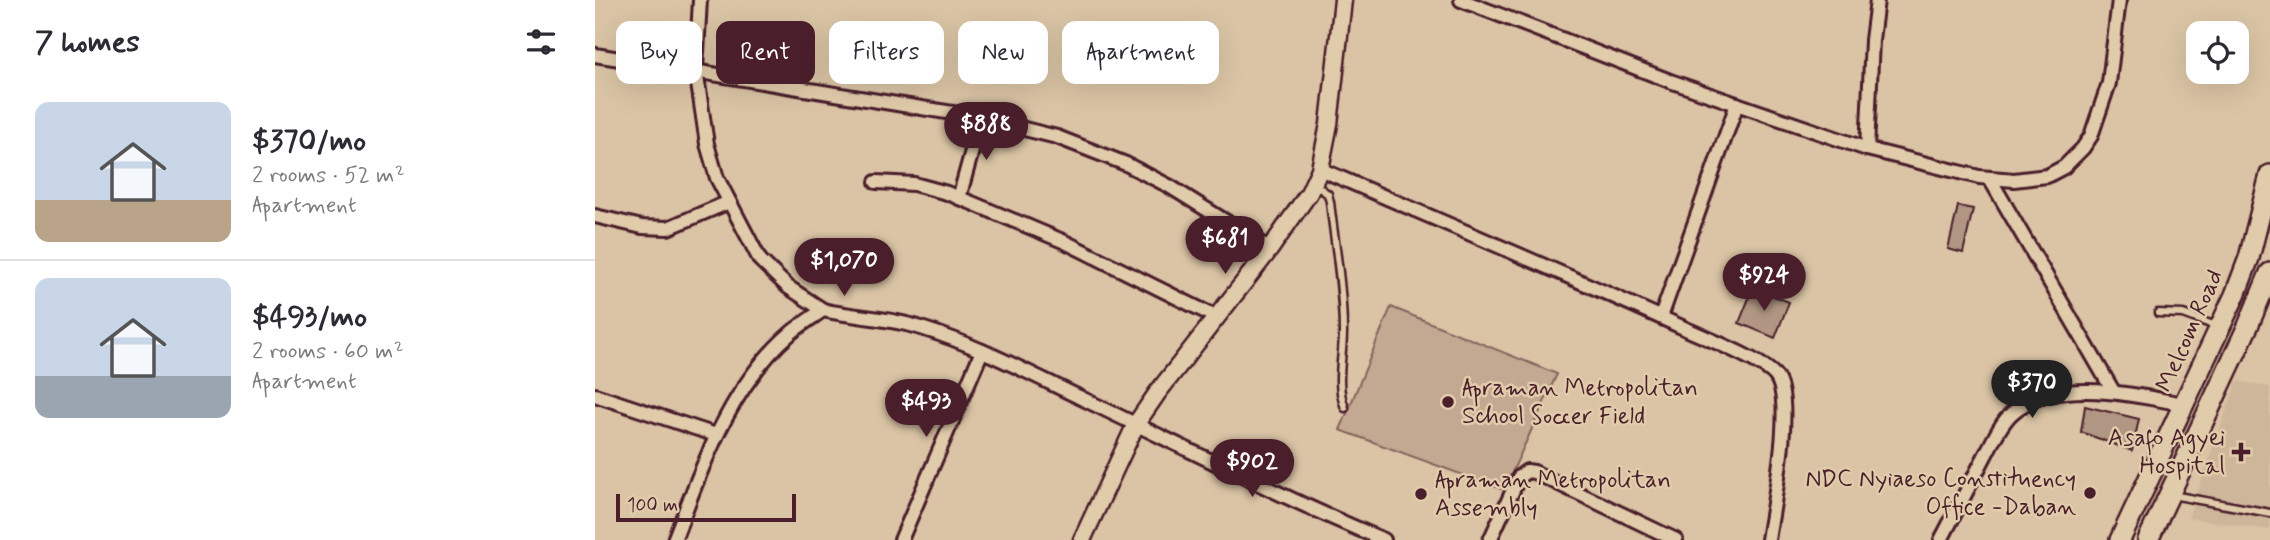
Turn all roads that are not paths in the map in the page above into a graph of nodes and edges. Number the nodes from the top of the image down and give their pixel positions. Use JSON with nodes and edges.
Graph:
{"nodes":[{"id":1,"x":700,"y":0,"type":"edge"},
{"id":2,"x":1343,"y":0,"type":"edge"},
{"id":3,"x":1461,"y":0,"type":"edge"},
{"id":4,"x":1877,"y":0,"type":"edge"},
{"id":5,"x":2119,"y":0,"type":"edge"},
{"id":6,"x":699,"y":21,"type":"edge"},
{"id":7,"x":595,"y":55,"type":"edge"},
{"id":8,"x":616,"y":58,"type":"edge"},
{"id":9,"x":702,"y":71,"type":"edge"},
{"id":10,"x":698,"y":84,"type":"edge"},
{"id":11,"x":1737,"y":104,"type":"junction"},
{"id":12,"x":981,"y":118,"type":"junction"},
{"id":13,"x":1867,"y":149,"type":"junction"},
{"id":14,"x":2270,"y":175,"type":"edge"},
{"id":15,"x":1317,"y":176,"type":"junction"},
{"id":16,"x":1990,"y":179,"type":"junction"},
{"id":17,"x":876,"y":182,"type":"dead end"},
{"id":18,"x":959,"y":198,"type":"junction"},
{"id":19,"x":729,"y":202,"type":"junction"},
{"id":20,"x":595,"y":216,"type":"edge"},
{"id":21,"x":1270,"y":249,"type":"junction"},
{"id":22,"x":2270,"y":273,"type":"edge"},
{"id":23,"x":823,"y":310,"type":"junction"},
{"id":24,"x":2158,"y":313,"type":"dead end"},
{"id":25,"x":1216,"y":317,"type":"junction"},
{"id":26,"x":1661,"y":317,"type":"junction"},
{"id":27,"x":2221,"y":328,"type":"junction"},
{"id":28,"x":982,"y":351,"type":"junction"},
{"id":29,"x":2113,"y":391,"type":"junction"},
{"id":30,"x":595,"y":396,"type":"edge"},
{"id":31,"x":2183,"y":404,"type":"junction"},
{"id":32,"x":1345,"y":408,"type":"dead end"},
{"id":33,"x":1136,"y":424,"type":"junction"},
{"id":34,"x":716,"y":435,"type":"junction"},
{"id":35,"x":2169,"y":495,"type":"junction"},
{"id":36,"x":2270,"y":513,"type":"edge"},
{"id":37,"x":674,"y":540,"type":"edge"},
{"id":38,"x":901,"y":540,"type":"edge"},
{"id":39,"x":1081,"y":540,"type":"edge"},
{"id":40,"x":1384,"y":540,"type":"edge"},
{"id":41,"x":1490,"y":540,"type":"edge"},
{"id":42,"x":1677,"y":540,"type":"edge"},
{"id":43,"x":1768,"y":540,"type":"edge"},
{"id":44,"x":1941,"y":540,"type":"edge"},
{"id":45,"x":2120,"y":540,"type":"edge"},
{"id":46,"x":2148,"y":540,"type":"edge"}],
"edges":[{"from":1,"to":6,"type":"street"},
{"from":2,"to":15,"type":"street"},
{"from":3,"to":11,"type":"street"},
{"from":4,"to":13,"type":"street"},
{"from":5,"to":16,"type":"street"},
{"from":7,"to":8,"type":"street"},
{"from":9,"to":12,"type":"street"},
{"from":10,"to":19,"type":"street"},
{"from":11,"to":13,"type":"street"},
{"from":11,"to":26,"type":"street"},
{"from":12,"to":18,"type":"street"},
{"from":12,"to":21,"type":"street"},
{"from":13,"to":16,"type":"street"},
{"from":14,"to":27,"type":"main road","name":"Melcom Road"},
{"from":15,"to":21,"type":"street"},
{"from":15,"to":26,"type":"street"},
{"from":15,"to":32,"type":"lane"},
{"from":16,"to":29,"type":"street"},
{"from":17,"to":18,"type":"street"},
{"from":18,"to":25,"type":"street"},
{"from":19,"to":20,"type":"street"},
{"from":19,"to":23,"type":"street"},
{"from":21,"to":25,"type":"street"},
{"from":22,"to":35,"type":"main road"},
{"from":23,"to":28,"type":"street"},
{"from":23,"to":34,"type":"street"},
{"from":24,"to":27,"type":"lane"},
{"from":25,"to":33,"type":"street"},
{"from":26,"to":43,"type":"street"},
{"from":27,"to":31,"type":"main road","name":"Melcom Road"},
{"from":28,"to":33,"type":"street"},
{"from":28,"to":38,"type":"street"},
{"from":29,"to":31,"type":"street"},
{"from":29,"to":44,"type":"street"},
{"from":30,"to":34,"type":"street"},
{"from":31,"to":45,"type":"main road","name":"Melcom Road"},
{"from":33,"to":39,"type":"street"},
{"from":33,"to":40,"type":"street"},
{"from":34,"to":37,"type":"street"},
{"from":35,"to":36,"type":"lane"},
{"from":35,"to":46,"type":"main road"},
{"from":41,"to":42,"type":"street"}]}
